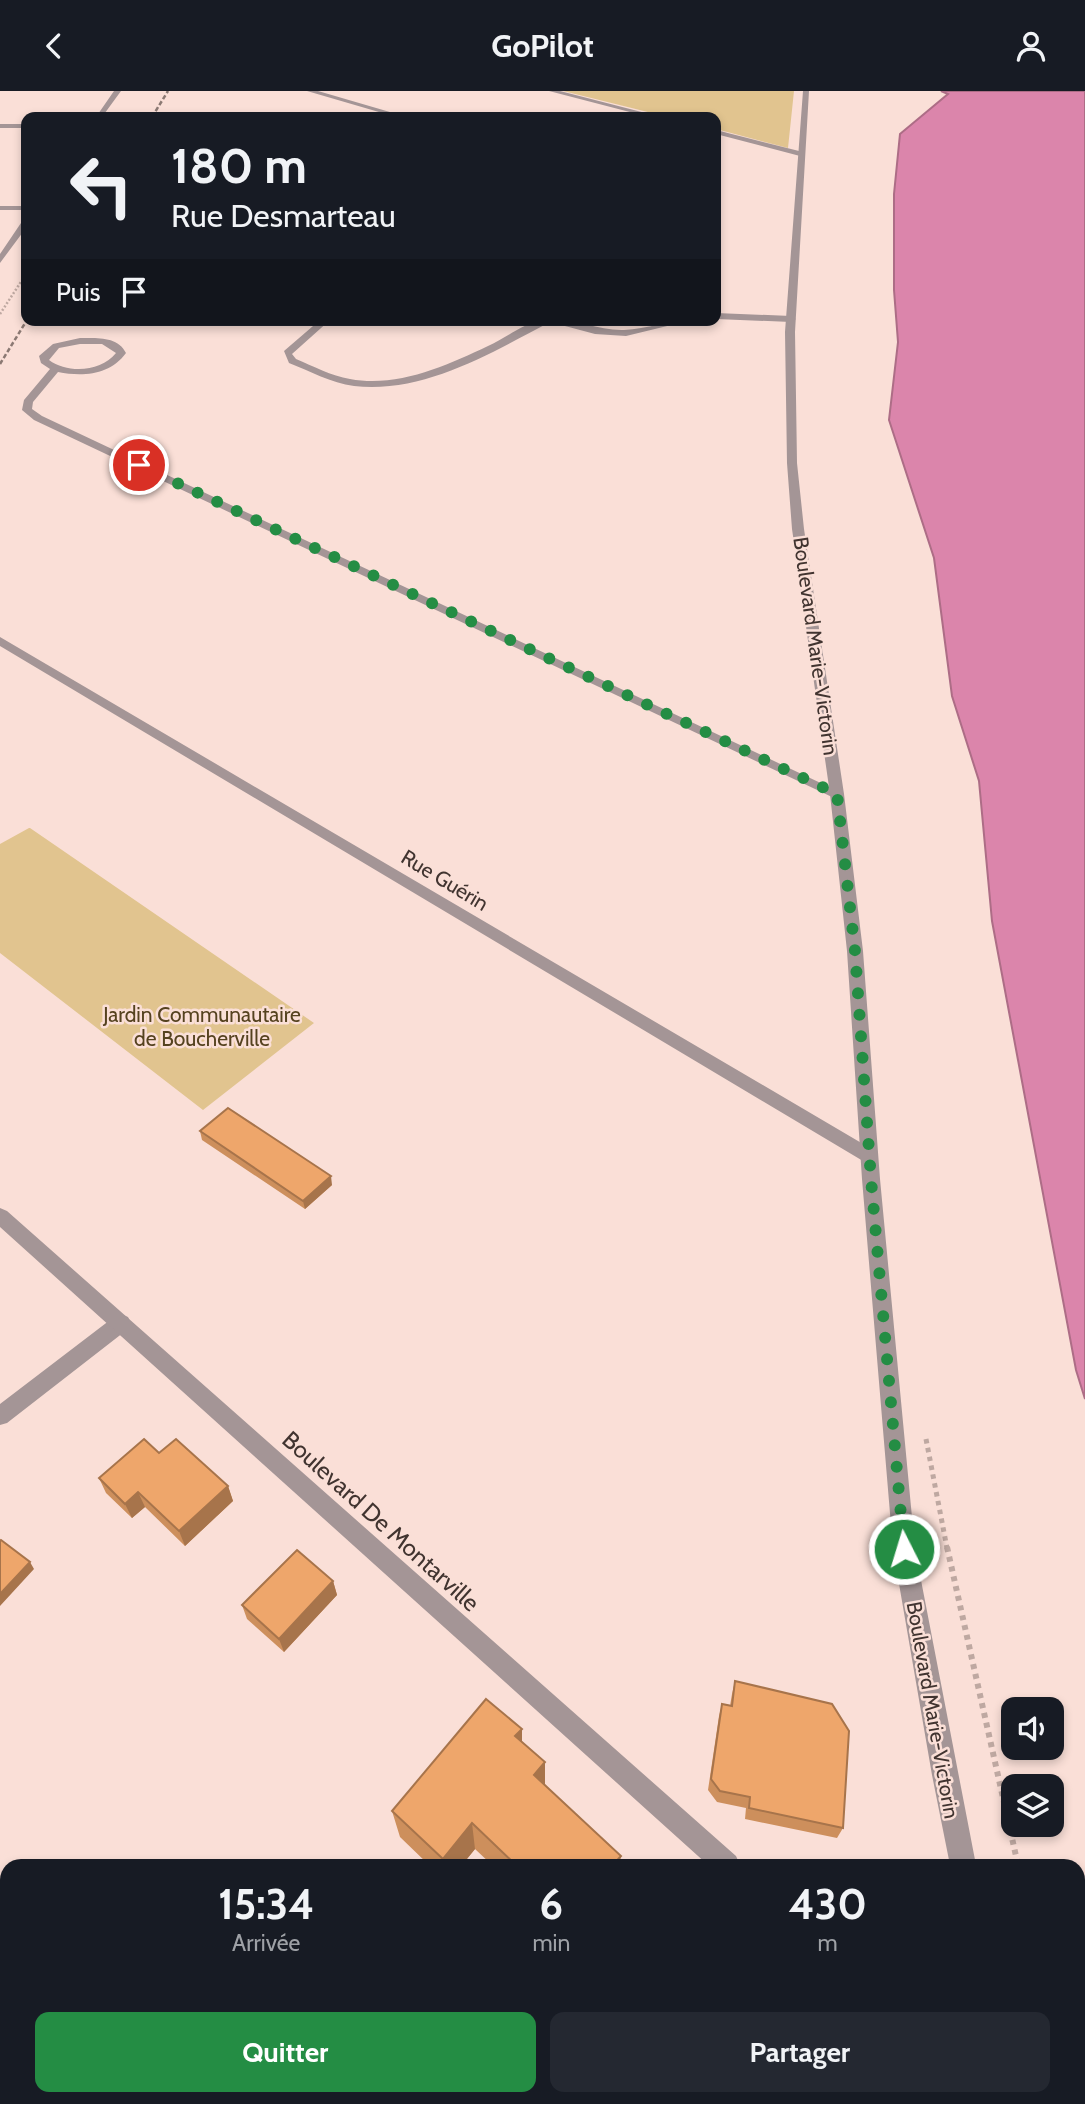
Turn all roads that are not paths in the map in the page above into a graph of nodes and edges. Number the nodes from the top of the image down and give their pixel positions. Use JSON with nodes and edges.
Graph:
{"nodes":[{"id":1,"x":118,"y":91,"type":"edge"},
{"id":2,"x":310,"y":91,"type":"edge"},
{"id":3,"x":552,"y":91,"type":"edge"},
{"id":4,"x":806,"y":91,"type":"edge"},
{"id":5,"x":103,"y":112,"type":"edge"},
{"id":6,"x":385,"y":112,"type":"edge"},
{"id":7,"x":637,"y":112,"type":"edge"},
{"id":8,"x":0,"y":126,"type":"edge"},
{"id":9,"x":21,"y":126,"type":"edge"},
{"id":10,"x":721,"y":133,"type":"edge"},
{"id":11,"x":800,"y":154,"type":"junction"},
{"id":12,"x":0,"y":208,"type":"edge"},
{"id":13,"x":21,"y":208,"type":"edge"},
{"id":14,"x":21,"y":229,"type":"edge"},
{"id":15,"x":0,"y":260,"type":"edge"},
{"id":16,"x":721,"y":316,"type":"edge"},
{"id":17,"x":791,"y":319,"type":"junction"},
{"id":18,"x":319,"y":326,"type":"edge"},
{"id":19,"x":538,"y":326,"type":"edge"},
{"id":20,"x":575,"y":326,"type":"edge"},
{"id":21,"x":659,"y":326,"type":"edge"},
{"id":22,"x":56,"y":369,"type":"junction"},
{"id":23,"x":0,"y":641,"type":"edge"},
{"id":24,"x":837,"y":794,"type":"junction"},
{"id":25,"x":869,"y":1156,"type":"junction"},
{"id":26,"x":0,"y":1216,"type":"edge"},
{"id":27,"x":121,"y":1323,"type":"junction"},
{"id":28,"x":0,"y":1416,"type":"edge"},
{"id":29,"x":720,"y":1859,"type":"edge"},
{"id":30,"x":962,"y":1859,"type":"edge"}],
"edges":[{"from":1,"to":5,"type":"street"},
{"from":2,"to":6,"type":"street"},
{"from":3,"to":7,"type":"street"},
{"from":4,"to":11,"type":"street","name":"Boulevard Marie-Victorin"},
{"from":8,"to":9,"type":"street"},
{"from":10,"to":11,"type":"street"},
{"from":11,"to":17,"type":"street","name":"Boulevard Marie-Victorin"},
{"from":12,"to":13,"type":"street"},
{"from":14,"to":15,"type":"street"},
{"from":16,"to":17,"type":"street"},
{"from":17,"to":24,"type":"street","name":"Boulevard Marie-Victorin"},
{"from":18,"to":19,"type":"street"},
{"from":20,"to":21,"type":"street"},
{"from":22,"to":22,"type":"street"},
{"from":22,"to":24,"type":"street"},
{"from":23,"to":25,"type":"street","name":"Rue Guérin"},
{"from":24,"to":25,"type":"street","name":"Boulevard Marie-Victorin"},
{"from":25,"to":30,"type":"street","name":"Boulevard Marie-Victorin"},
{"from":26,"to":27,"type":"street","name":"Boulevard De Montarville"},
{"from":27,"to":28,"type":"street"},
{"from":27,"to":29,"type":"street","name":"Boulevard De Montarville"}]}
